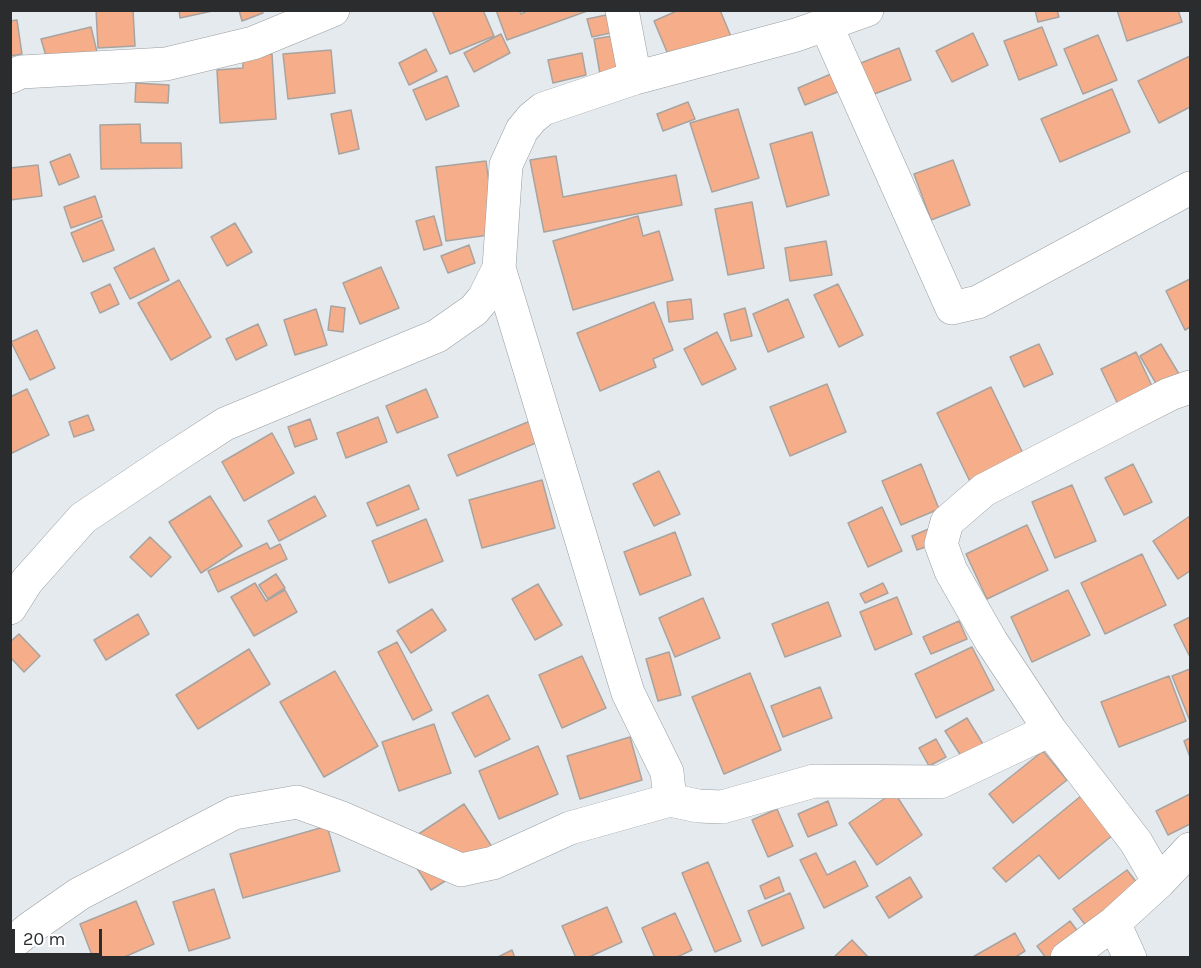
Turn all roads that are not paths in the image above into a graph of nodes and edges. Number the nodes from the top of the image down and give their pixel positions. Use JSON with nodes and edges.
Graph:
{"nodes":[{"id":1,"x":333,"y":10,"type":"edge"},
{"id":2,"x":622,"y":10,"type":"edge"},
{"id":3,"x":867,"y":10,"type":"edge"},
{"id":4,"x":826,"y":25,"type":"junction"},
{"id":5,"x":10,"y":77,"type":"edge"},
{"id":6,"x":635,"y":78,"type":"junction"},
{"id":7,"x":1191,"y":188,"type":"edge"},
{"id":8,"x":499,"y":268,"type":"junction"},
{"id":9,"x":1191,"y":387,"type":"edge"},
{"id":10,"x":10,"y":608,"type":"edge"},
{"id":11,"x":1050,"y":730,"type":"junction"},
{"id":12,"x":670,"y":800,"type":"junction"},
{"id":13,"x":1191,"y":849,"type":"edge"},
{"id":14,"x":1159,"y":882,"type":"junction"},
{"id":15,"x":1114,"y":923,"type":"junction"},
{"id":16,"x":10,"y":945,"type":"edge"},
{"id":17,"x":1067,"y":957,"type":"edge"},
{"id":18,"x":1130,"y":957,"type":"edge"}],
"edges":[{"from":1,"to":5,"type":"street"},
{"from":2,"to":6,"type":"street"},
{"from":3,"to":4,"type":"street"},
{"from":4,"to":6,"type":"street"},
{"from":4,"to":7,"type":"street"},
{"from":6,"to":8,"type":"street"},
{"from":8,"to":10,"type":"street"},
{"from":8,"to":12,"type":"street"},
{"from":9,"to":11,"type":"street"},
{"from":11,"to":12,"type":"street"},
{"from":11,"to":14,"type":"street"},
{"from":12,"to":16,"type":"street"},
{"from":13,"to":14,"type":"street"},
{"from":14,"to":15,"type":"street"},
{"from":15,"to":17,"type":"street"},
{"from":15,"to":18,"type":"street"}]}
